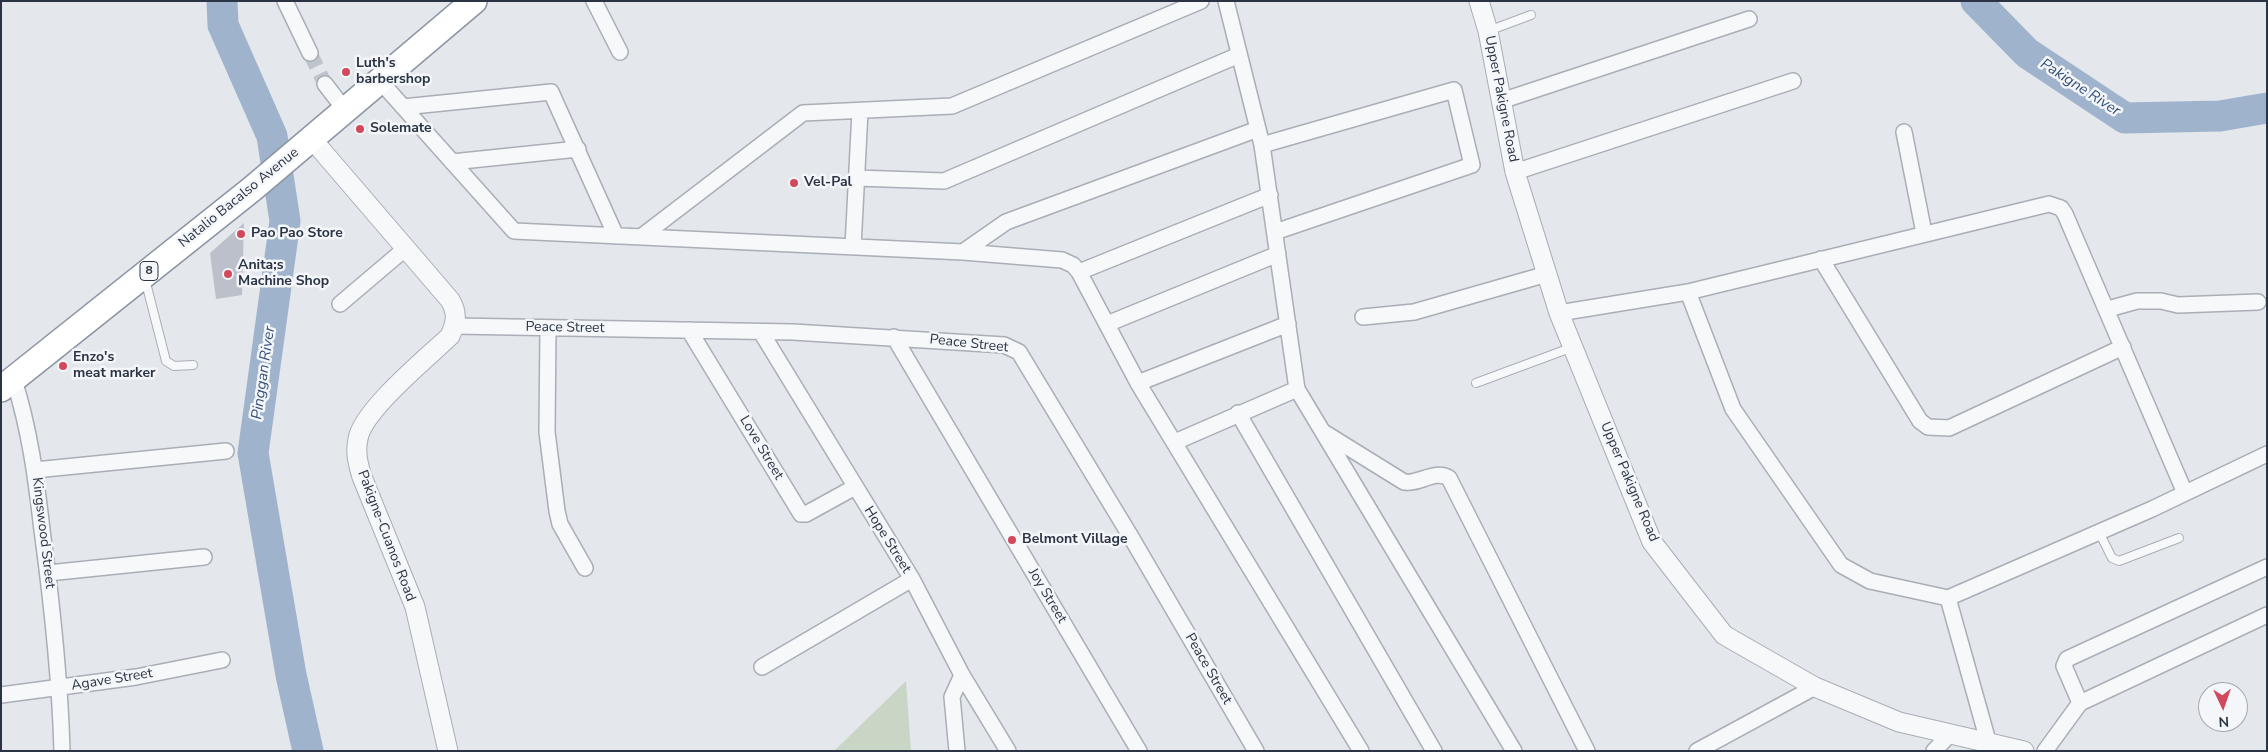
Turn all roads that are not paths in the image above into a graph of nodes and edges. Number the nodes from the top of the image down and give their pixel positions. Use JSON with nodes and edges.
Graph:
{"nodes":[{"id":1,"x":285,"y":1,"type":"edge"},
{"id":2,"x":474,"y":1,"type":"edge"},
{"id":3,"x":594,"y":1,"type":"edge"},
{"id":4,"x":1201,"y":1,"type":"edge"},
{"id":5,"x":1226,"y":1,"type":"edge"},
{"id":6,"x":1479,"y":1,"type":"edge"},
{"id":7,"x":1531,"y":15,"type":"dead end"},
{"id":8,"x":1749,"y":19,"type":"dead end"},
{"id":9,"x":1488,"y":31,"type":"junction"},
{"id":10,"x":620,"y":52,"type":"dead end"},
{"id":11,"x":310,"y":53,"type":"tunnel mouth"},
{"id":12,"x":1239,"y":54,"type":"junction"},
{"id":13,"x":380,"y":81,"type":"junction"},
{"id":14,"x":1793,"y":81,"type":"dead end"},
{"id":15,"x":325,"y":84,"type":"tunnel mouth"},
{"id":16,"x":1501,"y":101,"type":"junction"},
{"id":17,"x":403,"y":106,"type":"junction"},
{"id":18,"x":345,"y":110,"type":"junction"},
{"id":19,"x":860,"y":111,"type":"junction"},
{"id":20,"x":1258,"y":129,"type":"junction"},
{"id":21,"x":1904,"y":132,"type":"dead end"},
{"id":22,"x":304,"y":145,"type":"junction"},
{"id":23,"x":1262,"y":145,"type":"junction"},
{"id":24,"x":578,"y":150,"type":"junction"},
{"id":25,"x":452,"y":162,"type":"junction"},
{"id":26,"x":1515,"y":172,"type":"junction"},
{"id":27,"x":857,"y":178,"type":"junction"},
{"id":28,"x":1270,"y":195,"type":"junction"},
{"id":29,"x":1275,"y":232,"type":"junction"},
{"id":30,"x":1924,"y":233,"type":"junction"},
{"id":31,"x":616,"y":236,"type":"junction"},
{"id":32,"x":641,"y":237,"type":"junction"},
{"id":33,"x":853,"y":247,"type":"junction"},
{"id":34,"x":406,"y":248,"type":"junction"},
{"id":35,"x":963,"y":252,"type":"junction"},
{"id":36,"x":1278,"y":254,"type":"junction"},
{"id":37,"x":1821,"y":259,"type":"junction"},
{"id":38,"x":1079,"y":272,"type":"junction"},
{"id":39,"x":1547,"y":274,"type":"junction"},
{"id":40,"x":144,"y":275,"type":"junction"},
{"id":41,"x":1688,"y":292,"type":"junction"},
{"id":42,"x":2258,"y":302,"type":"dead end"},
{"id":43,"x":340,"y":304,"type":"dead end"},
{"id":44,"x":2108,"y":309,"type":"junction"},
{"id":45,"x":1559,"y":313,"type":"junction"},
{"id":46,"x":1363,"y":317,"type":"dead end"},
{"id":47,"x":1107,"y":324,"type":"junction"},
{"id":48,"x":1288,"y":324,"type":"junction"},
{"id":49,"x":455,"y":326,"type":"junction"},
{"id":50,"x":548,"y":328,"type":"junction"},
{"id":51,"x":689,"y":330,"type":"junction"},
{"id":52,"x":761,"y":332,"type":"junction"},
{"id":53,"x":894,"y":337,"type":"junction"},
{"id":54,"x":1573,"y":347,"type":"junction"},
{"id":55,"x":2124,"y":347,"type":"junction"},
{"id":56,"x":193,"y":365,"type":"dead end"},
{"id":57,"x":1138,"y":383,"type":"junction"},
{"id":58,"x":1476,"y":383,"type":"dead end"},
{"id":59,"x":8,"y":385,"type":"edge"},
{"id":60,"x":1297,"y":389,"type":"junction"},
{"id":61,"x":1238,"y":413,"type":"junction"},
{"id":62,"x":1322,"y":432,"type":"junction"},
{"id":63,"x":1175,"y":442,"type":"junction"},
{"id":64,"x":226,"y":450,"type":"dead end"},
{"id":65,"x":2267,"y":454,"type":"edge"},
{"id":66,"x":35,"y":470,"type":"junction"},
{"id":67,"x":855,"y":487,"type":"junction"},
{"id":68,"x":2185,"y":492,"type":"junction"},
{"id":69,"x":2099,"y":532,"type":"junction"},
{"id":70,"x":2179,"y":538,"type":"dead end"},
{"id":71,"x":204,"y":557,"type":"dead end"},
{"id":72,"x":2267,"y":567,"type":"edge"},
{"id":73,"x":585,"y":568,"type":"dead end"},
{"id":74,"x":48,"y":572,"type":"junction"},
{"id":75,"x":912,"y":579,"type":"junction"},
{"id":76,"x":1948,"y":598,"type":"junction"},
{"id":77,"x":2267,"y":615,"type":"edge"},
{"id":78,"x":222,"y":660,"type":"dead end"},
{"id":79,"x":762,"y":667,"type":"dead end"},
{"id":80,"x":962,"y":675,"type":"junction"},
{"id":81,"x":1815,"y":687,"type":"junction"},
{"id":82,"x":60,"y":689,"type":"junction"},
{"id":83,"x":1,"y":695,"type":"edge"},
{"id":84,"x":2080,"y":703,"type":"junction"},
{"id":85,"x":1951,"y":733,"type":"junction"},
{"id":86,"x":1988,"y":741,"type":"junction"},
{"id":87,"x":62,"y":751,"type":"edge"},
{"id":88,"x":448,"y":751,"type":"edge"},
{"id":89,"x":957,"y":751,"type":"edge"},
{"id":90,"x":1008,"y":751,"type":"edge"},
{"id":91,"x":1138,"y":751,"type":"edge"},
{"id":92,"x":1256,"y":751,"type":"edge"},
{"id":93,"x":1361,"y":751,"type":"edge"},
{"id":94,"x":1434,"y":751,"type":"edge"},
{"id":95,"x":1514,"y":751,"type":"edge"},
{"id":96,"x":1587,"y":751,"type":"edge"},
{"id":97,"x":1697,"y":751,"type":"edge"},
{"id":98,"x":1934,"y":751,"type":"edge"},
{"id":99,"x":2024,"y":751,"type":"edge"},
{"id":100,"x":2045,"y":751,"type":"edge"}],
"edges":[{"from":1,"to":11,"type":"street"},
{"from":2,"to":13,"type":"highway","name":"Natalio Bacalso Avenue","number":"8"},
{"from":3,"to":10,"type":"street"},
{"from":4,"to":19,"type":"street"},
{"from":5,"to":12,"type":"street"},
{"from":6,"to":9,"type":"street","name":"Upper Pakigne Road"},
{"from":7,"to":9,"type":"lane"},
{"from":8,"to":16,"type":"street"},
{"from":9,"to":16,"type":"street","name":"Upper Pakigne Road"},
{"from":12,"to":20,"type":"street"},
{"from":12,"to":27,"type":"street"},
{"from":13,"to":17,"type":"street"},
{"from":13,"to":18,"type":"highway","name":"Natalio Bacalso Avenue","number":"8"},
{"from":14,"to":26,"type":"street"},
{"from":15,"to":18,"type":"street"},
{"from":16,"to":26,"type":"street","name":"Upper Pakigne Road"},
{"from":17,"to":24,"type":"street"},
{"from":17,"to":25,"type":"street"},
{"from":18,"to":22,"type":"highway","name":"Natalio Bacalso Avenue","number":"8"},
{"from":19,"to":27,"type":"street"},
{"from":19,"to":32,"type":"street"},
{"from":20,"to":23,"type":"street"},
{"from":20,"to":35,"type":"street"},
{"from":21,"to":30,"type":"street"},
{"from":22,"to":34,"type":"street"},
{"from":22,"to":40,"type":"highway","name":"Natalio Bacalso Avenue","number":"8"},
{"from":23,"to":28,"type":"street"},
{"from":23,"to":29,"type":"street"},
{"from":24,"to":25,"type":"street"},
{"from":24,"to":31,"type":"street"},
{"from":25,"to":31,"type":"street"},
{"from":26,"to":39,"type":"street","name":"Upper Pakigne Road"},
{"from":27,"to":33,"type":"street"},
{"from":28,"to":29,"type":"street"},
{"from":28,"to":38,"type":"street"},
{"from":29,"to":36,"type":"street"},
{"from":30,"to":37,"type":"street"},
{"from":30,"to":44,"type":"street"},
{"from":31,"to":32,"type":"street"},
{"from":32,"to":33,"type":"street"},
{"from":33,"to":35,"type":"street"},
{"from":34,"to":43,"type":"street"},
{"from":34,"to":49,"type":"street"},
{"from":35,"to":38,"type":"street"},
{"from":36,"to":47,"type":"street"},
{"from":36,"to":48,"type":"street"},
{"from":37,"to":41,"type":"street"},
{"from":37,"to":55,"type":"street"},
{"from":38,"to":47,"type":"street"},
{"from":39,"to":45,"type":"street","name":"Upper Pakigne Road"},
{"from":39,"to":46,"type":"street"},
{"from":40,"to":56,"type":"lane"},
{"from":40,"to":59,"type":"highway","name":"Natalio Bacalso Avenue","number":"8"},
{"from":41,"to":45,"type":"street"},
{"from":41,"to":76,"type":"street"},
{"from":42,"to":44,"type":"street"},
{"from":44,"to":55,"type":"street"},
{"from":45,"to":54,"type":"street","name":"Upper Pakigne Road"},
{"from":47,"to":57,"type":"street"},
{"from":48,"to":57,"type":"street"},
{"from":48,"to":60,"type":"street"},
{"from":49,"to":50,"type":"street","name":"Peace Street"},
{"from":49,"to":88,"type":"street","name":"Pakigne-Cuanos Road"},
{"from":50,"to":51,"type":"street","name":"Peace Street"},
{"from":50,"to":73,"type":"street"},
{"from":51,"to":52,"type":"street","name":"Peace Street"},
{"from":51,"to":67,"type":"street","name":"Love Street"},
{"from":52,"to":53,"type":"street","name":"Peace Street"},
{"from":52,"to":67,"type":"street","name":"Hope Street"},
{"from":53,"to":91,"type":"street","name":"Joy Street"},
{"from":53,"to":92,"type":"street","name":"Peace Street"},
{"from":54,"to":58,"type":"lane"},
{"from":54,"to":81,"type":"street","name":"Upper Pakigne Road"},
{"from":55,"to":68,"type":"street"},
{"from":57,"to":63,"type":"street"},
{"from":59,"to":66,"type":"street","name":"Kingswood Street"},
{"from":60,"to":61,"type":"street"},
{"from":60,"to":62,"type":"street"},
{"from":61,"to":63,"type":"street"},
{"from":61,"to":94,"type":"street"},
{"from":62,"to":95,"type":"street"},
{"from":62,"to":96,"type":"street"},
{"from":63,"to":93,"type":"street"},
{"from":64,"to":66,"type":"street"},
{"from":65,"to":68,"type":"street"},
{"from":66,"to":74,"type":"street","name":"Kingswood Street"},
{"from":67,"to":75,"type":"street","name":"Hope Street"},
{"from":68,"to":69,"type":"street"},
{"from":69,"to":70,"type":"lane"},
{"from":69,"to":76,"type":"street"},
{"from":71,"to":74,"type":"street"},
{"from":72,"to":84,"type":"street"},
{"from":74,"to":82,"type":"street","name":"Kingswood Street"},
{"from":75,"to":79,"type":"street"},
{"from":75,"to":80,"type":"street","name":"Hope Street"},
{"from":76,"to":86,"type":"street"},
{"from":77,"to":84,"type":"street"},
{"from":78,"to":82,"type":"street","name":"Agave Street"},
{"from":80,"to":89,"type":"street"},
{"from":80,"to":90,"type":"street","name":"Hope Street"},
{"from":81,"to":85,"type":"street","name":"Upper Pakigne Road"},
{"from":81,"to":97,"type":"street"},
{"from":82,"to":83,"type":"street","name":"Agave Street"},
{"from":82,"to":87,"type":"street","name":"Kingswood Street"},
{"from":84,"to":100,"type":"street"},
{"from":85,"to":86,"type":"street","name":"Upper Pakigne Road"},
{"from":85,"to":98,"type":"street"},
{"from":86,"to":99,"type":"street","name":"Upper Pakigne Road"}]}
